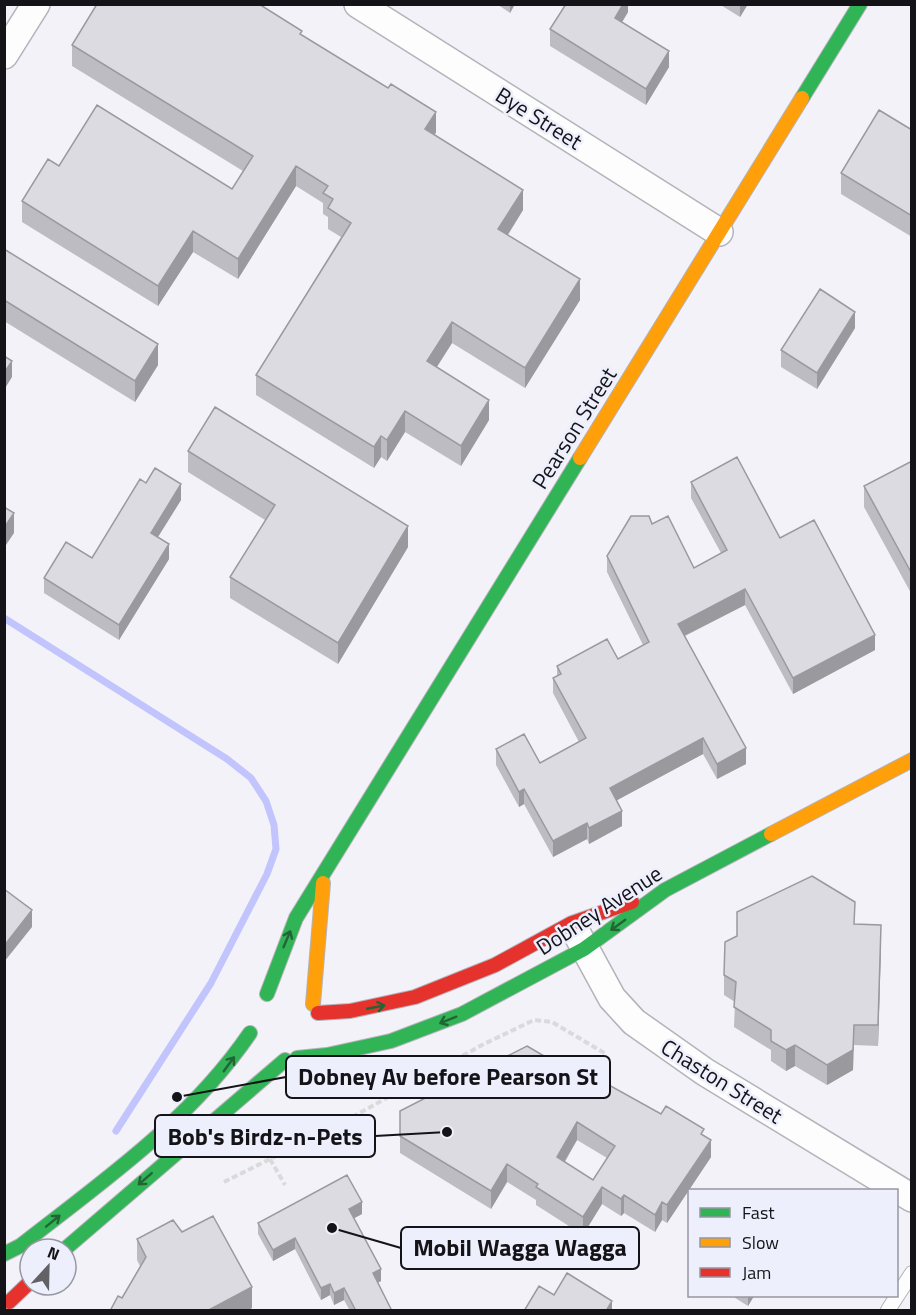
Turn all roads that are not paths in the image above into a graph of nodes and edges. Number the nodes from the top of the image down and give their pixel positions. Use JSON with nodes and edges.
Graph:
{"nodes":[{"id":1,"x":36,"y":4,"type":"edge"},
{"id":2,"x":358,"y":4,"type":"edge"},
{"id":3,"x":860,"y":4,"type":"edge"},
{"id":4,"x":4,"y":55,"type":"edge"},
{"id":5,"x":719,"y":232,"type":"junction"},
{"id":6,"x":912,"y":760,"type":"edge"},
{"id":7,"x":324,"y":873,"type":"junction"},
{"id":8,"x":665,"y":890,"type":"junction"},
{"id":9,"x":572,"y":923,"type":"junction"},
{"id":10,"x":584,"y":949,"type":"junction"},
{"id":11,"x":317,"y":1013,"type":"junction"},
{"id":12,"x":249,"y":1018,"type":"dead end"},
{"id":13,"x":250,"y":1033,"type":"junction"},
{"id":14,"x":314,"y":1044,"type":"dead end"},
{"id":15,"x":291,"y":1059,"type":"junction"},
{"id":16,"x":897,"y":1189,"type":"edge"},
{"id":17,"x":898,"y":1189,"type":"edge"},
{"id":18,"x":912,"y":1198,"type":"edge"},
{"id":19,"x":78,"y":1238,"type":"edge"},
{"id":20,"x":4,"y":1254,"type":"edge"},
{"id":21,"x":912,"y":1274,"type":"edge"},
{"id":22,"x":4,"y":1288,"type":"edge"},
{"id":23,"x":898,"y":1296,"type":"edge"},
{"id":24,"x":897,"y":1297,"type":"edge"},
{"id":25,"x":9,"y":1306,"type":"edge"},
{"id":26,"x":888,"y":1311,"type":"edge"}],
"edges":[{"from":1,"to":4,"type":"street"},
{"from":2,"to":5,"type":"street","name":"Bye Street"},
{"from":3,"to":5,"type":"main road","name":"Pearson Street"},
{"from":5,"to":7,"type":"main road","name":"Pearson Street"},
{"from":6,"to":8,"type":"main road","name":"Dobney Avenue"},
{"from":7,"to":11,"type":"main road","name":"Pearson Street"},
{"from":11,"to":7,"type":"main road","name":"Pearson Street","one_way":true},
{"from":8,"to":9,"type":"main road"},
{"from":8,"to":10,"type":"main road","name":"Dobney Avenue","one_way":true},
{"from":9,"to":10,"type":"street","name":"Chaston Street"},
{"from":11,"to":9,"type":"main road","one_way":true},
{"from":10,"to":15,"type":"main road","name":"Dobney Avenue","one_way":true},
{"from":10,"to":16,"type":"street","name":"Chaston Street"},
{"from":12,"to":13,"type":"main road"},
{"from":13,"to":15,"type":"main road"},
{"from":20,"to":13,"type":"main road","one_way":true},
{"from":14,"to":15,"type":"main road"},
{"from":15,"to":19,"type":"main road","one_way":true},
{"from":17,"to":18,"type":"street","name":"Chaston Street"},
{"from":21,"to":23,"type":"lane"},
{"from":22,"to":25,"type":"main road"},
{"from":24,"to":26,"type":"lane"}]}
